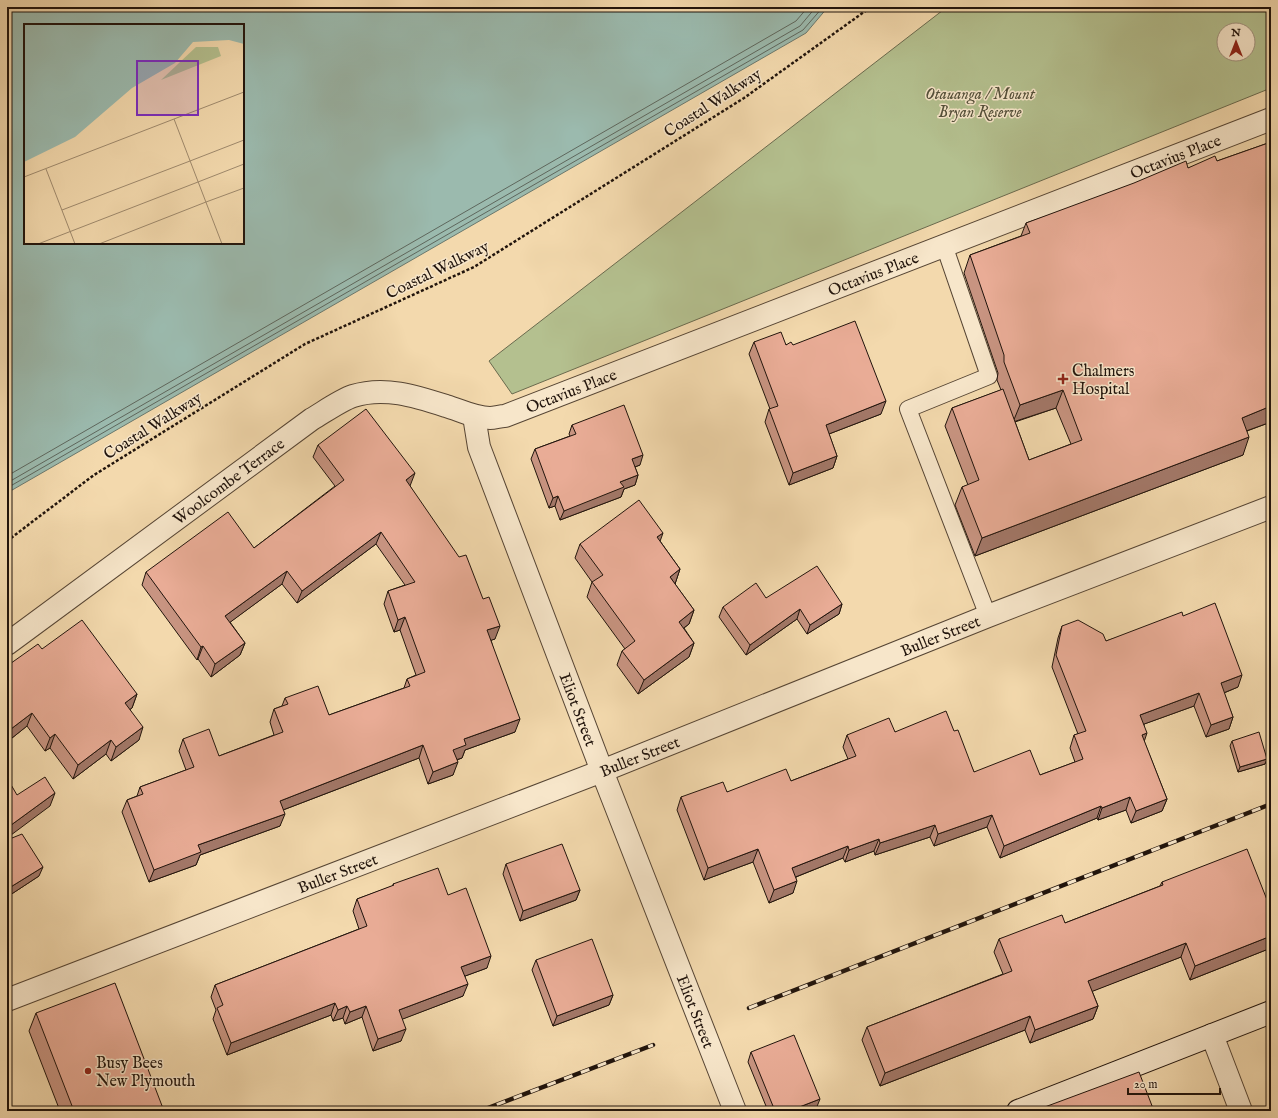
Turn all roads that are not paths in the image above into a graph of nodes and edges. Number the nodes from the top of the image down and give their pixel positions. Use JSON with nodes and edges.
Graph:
{"nodes":[{"id":1,"x":1271,"y":119,"type":"edge"},
{"id":2,"x":944,"y":246,"type":"junction"},
{"id":3,"x":474,"y":416,"type":"junction"},
{"id":4,"x":1271,"y":507,"type":"edge"},
{"id":5,"x":988,"y":616,"type":"junction"},
{"id":6,"x":7,"y":644,"type":"edge"},
{"id":7,"x":602,"y":772,"type":"junction"},
{"id":8,"x":7,"y":1000,"type":"edge"},
{"id":9,"x":1271,"y":1012,"type":"edge"},
{"id":10,"x":1212,"y":1035,"type":"junction"},
{"id":11,"x":735,"y":1111,"type":"edge"},
{"id":12,"x":1018,"y":1111,"type":"edge"},
{"id":13,"x":1241,"y":1111,"type":"edge"}],
"edges":[{"from":1,"to":2,"type":"street","name":"Octavius Place"},
{"from":2,"to":3,"type":"street","name":"Octavius Place"},
{"from":2,"to":5,"type":"lane"},
{"from":3,"to":6,"type":"street","name":"Woolcombe Terrace"},
{"from":3,"to":7,"type":"street","name":"Eliot Street"},
{"from":4,"to":5,"type":"street","name":"Buller Street"},
{"from":5,"to":7,"type":"street","name":"Buller Street"},
{"from":7,"to":8,"type":"street","name":"Buller Street"},
{"from":7,"to":11,"type":"street","name":"Eliot Street"},
{"from":9,"to":10,"type":"street"},
{"from":10,"to":12,"type":"street"},
{"from":10,"to":13,"type":"street"}]}
